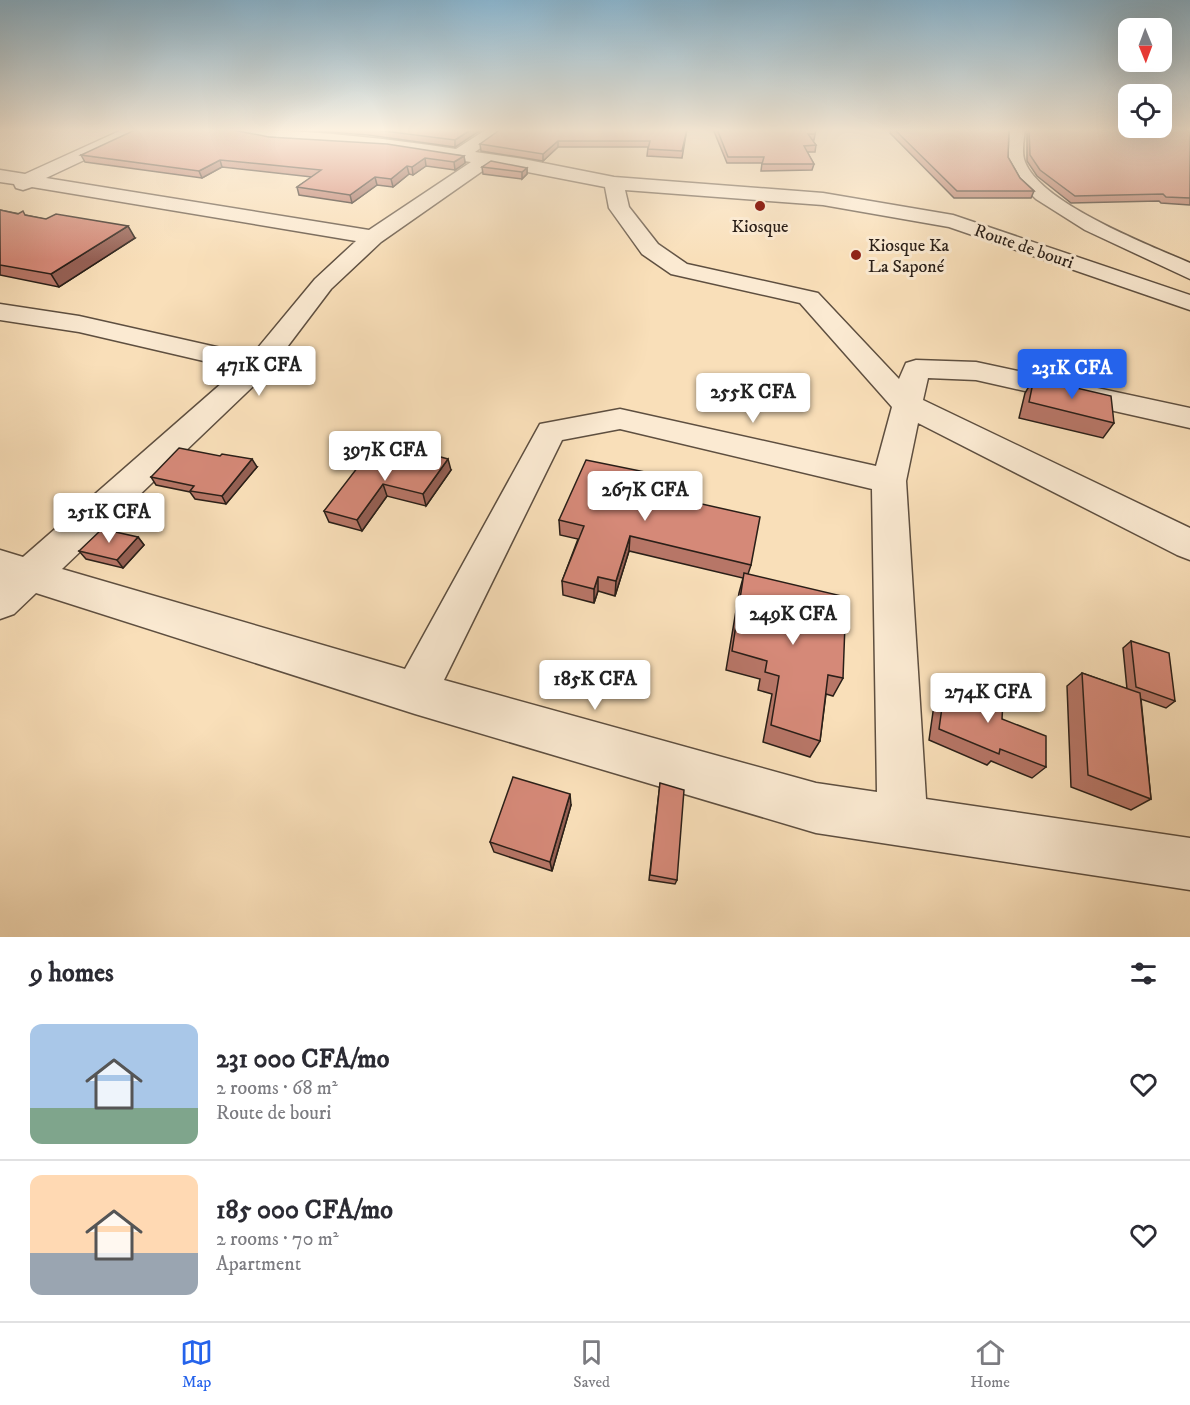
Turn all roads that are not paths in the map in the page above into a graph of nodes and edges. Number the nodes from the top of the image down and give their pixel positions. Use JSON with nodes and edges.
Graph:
{"nodes":[{"id":1,"x":41,"y":173,"type":"edge"},
{"id":2,"x":468,"y":173,"type":"edge"},
{"id":3,"x":563,"y":173,"type":"edge"},
{"id":4,"x":1024,"y":173,"type":"edge"},
{"id":5,"x":0,"y":176,"type":"edge"},
{"id":6,"x":30,"y":181,"type":"junction"},
{"id":7,"x":614,"y":183,"type":"junction"},
{"id":8,"x":0,"y":193,"type":"edge"},
{"id":9,"x":374,"y":237,"type":"junction"},
{"id":10,"x":1190,"y":272,"type":"edge"},
{"id":11,"x":1190,"y":303,"type":"edge"},
{"id":12,"x":0,"y":312,"type":"edge"},
{"id":13,"x":259,"y":365,"type":"junction"},
{"id":14,"x":906,"y":404,"type":"junction"},
{"id":15,"x":1190,"y":418,"type":"edge"},
{"id":16,"x":890,"y":481,"type":"junction"},
{"id":17,"x":1190,"y":544,"type":"edge"},
{"id":18,"x":10,"y":581,"type":"edge"},
{"id":19,"x":415,"y":693,"type":"junction"},
{"id":20,"x":902,"y":821,"type":"junction"},
{"id":21,"x":1190,"y":864,"type":"edge"}],
"edges":[{"from":1,"to":6,"type":"street"},
{"from":2,"to":9,"type":"street"},
{"from":3,"to":7,"type":"street","name":"Route de bouri"},
{"from":4,"to":10,"type":"street"},
{"from":5,"to":6,"type":"street"},
{"from":6,"to":8,"type":"street"},
{"from":6,"to":9,"type":"street"},
{"from":7,"to":11,"type":"street","name":"Route de bouri"},
{"from":7,"to":14,"type":"street"},
{"from":9,"to":13,"type":"street"},
{"from":12,"to":13,"type":"street"},
{"from":13,"to":18,"type":"street"},
{"from":14,"to":15,"type":"street"},
{"from":14,"to":16,"type":"street"},
{"from":14,"to":17,"type":"street"},
{"from":16,"to":19,"type":"street"},
{"from":16,"to":20,"type":"street"},
{"from":18,"to":19,"type":"street"},
{"from":19,"to":20,"type":"street"},
{"from":20,"to":21,"type":"street"}]}
